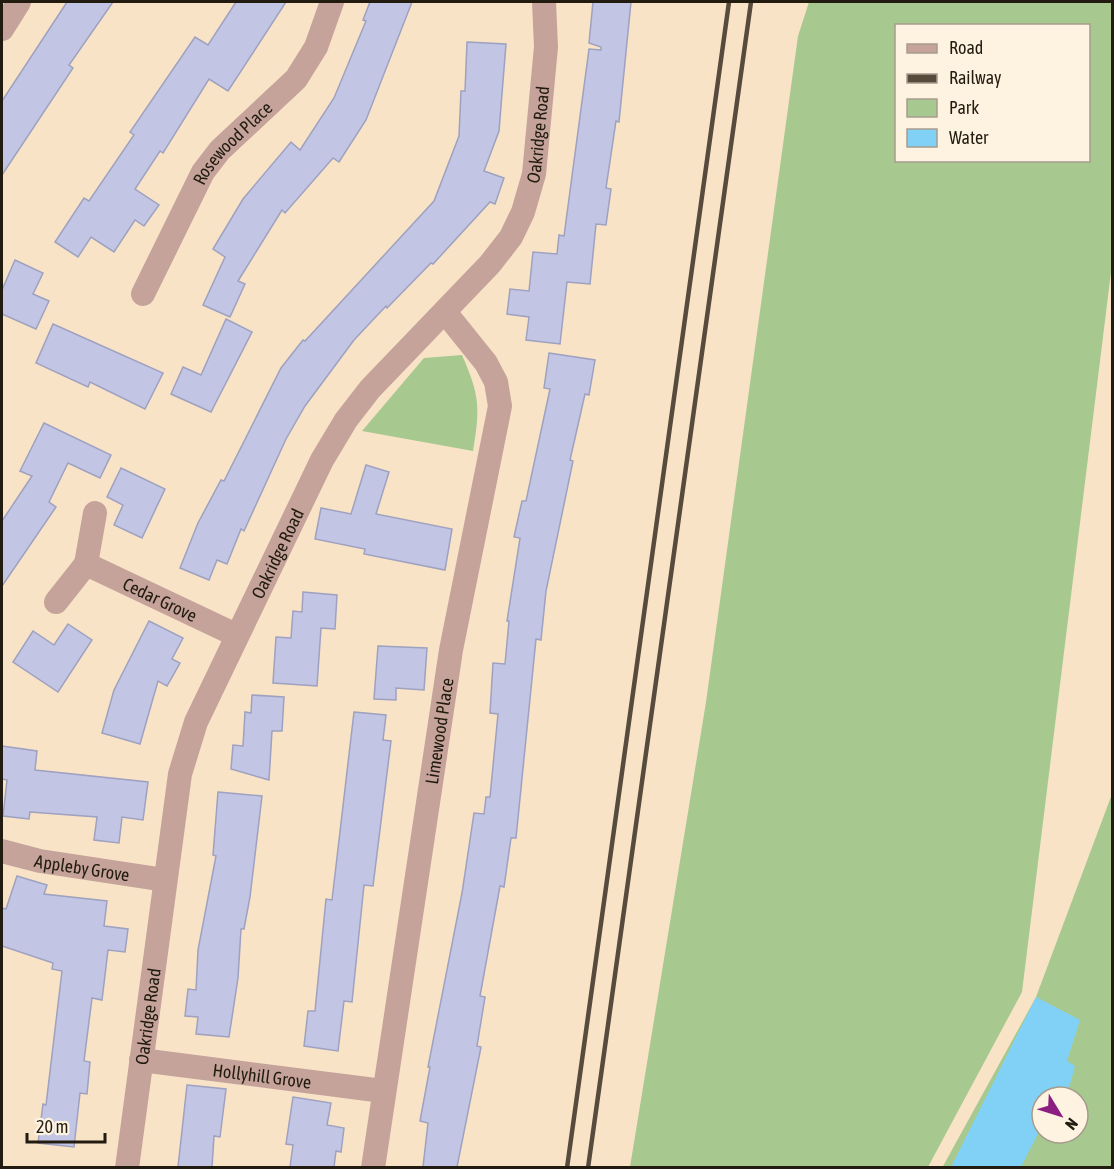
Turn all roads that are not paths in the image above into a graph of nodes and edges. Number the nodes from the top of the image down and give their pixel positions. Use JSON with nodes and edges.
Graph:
{"nodes":[{"id":1,"x":19,"y":2,"type":"edge"},
{"id":2,"x":332,"y":2,"type":"edge"},
{"id":3,"x":544,"y":2,"type":"edge"},
{"id":4,"x":2,"y":29,"type":"edge"},
{"id":5,"x":143,"y":294,"type":"dead end"},
{"id":6,"x":445,"y":312,"type":"junction"},
{"id":7,"x":95,"y":513,"type":"dead end"},
{"id":8,"x":86,"y":564,"type":"junction"},
{"id":9,"x":56,"y":602,"type":"dead end"},
{"id":10,"x":236,"y":635,"type":"junction"},
{"id":11,"x":2,"y":851,"type":"edge"},
{"id":12,"x":165,"y":880,"type":"junction"},
{"id":13,"x":141,"y":1060,"type":"junction"},
{"id":14,"x":383,"y":1091,"type":"junction"},
{"id":15,"x":127,"y":1167,"type":"edge"},
{"id":16,"x":373,"y":1167,"type":"edge"}],
"edges":[{"from":1,"to":4,"type":"street"},
{"from":2,"to":5,"type":"street","name":"Rosewood Place"},
{"from":3,"to":6,"type":"street","name":"Oakridge Road"},
{"from":6,"to":10,"type":"street","name":"Oakridge Road"},
{"from":6,"to":14,"type":"street","name":"Limewood Place"},
{"from":7,"to":8,"type":"street"},
{"from":8,"to":9,"type":"street"},
{"from":8,"to":10,"type":"street","name":"Cedar Grove"},
{"from":10,"to":12,"type":"street","name":"Oakridge Road"},
{"from":11,"to":12,"type":"street","name":"Appleby Grove"},
{"from":12,"to":13,"type":"street","name":"Oakridge Road"},
{"from":13,"to":14,"type":"street","name":"Hollyhill Grove"},
{"from":13,"to":15,"type":"street","name":"Oakridge Road"},
{"from":14,"to":16,"type":"street","name":"Limewood Place"}]}
